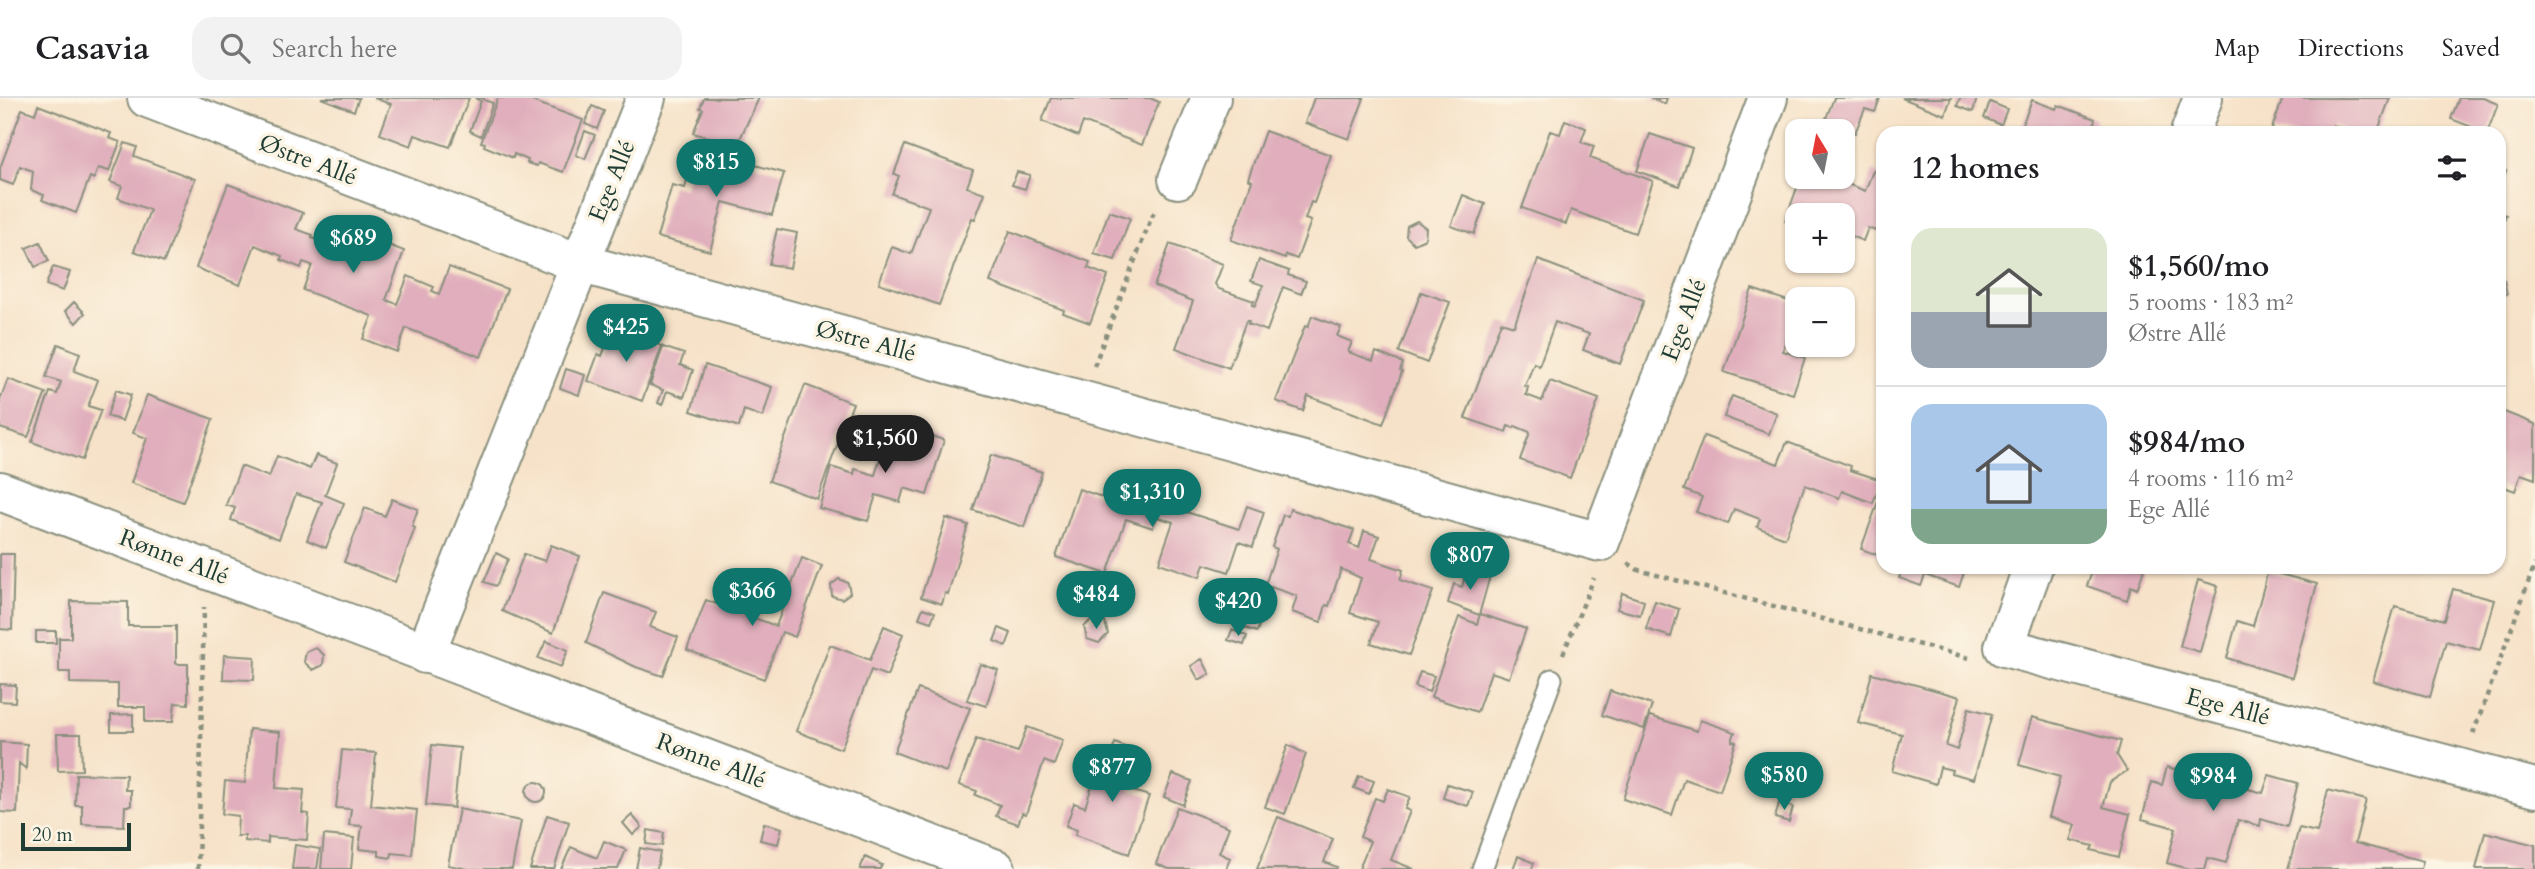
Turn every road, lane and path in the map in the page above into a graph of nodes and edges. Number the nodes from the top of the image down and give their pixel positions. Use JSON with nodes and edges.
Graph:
{"nodes":[{"id":1,"x":147,"y":98,"type":"edge"},
{"id":2,"x":646,"y":98,"type":"edge"},
{"id":3,"x":1211,"y":98,"type":"edge"},
{"id":4,"x":1768,"y":98,"type":"edge"},
{"id":5,"x":2203,"y":98,"type":"edge"},
{"id":6,"x":2193,"y":126,"type":"edge"},
{"id":7,"x":1178,"y":178,"type":"joint"},
{"id":8,"x":579,"y":263,"type":"junction"},
{"id":9,"x":1081,"y":400,"type":"junction"},
{"id":10,"x":0,"y":491,"type":"edge"},
{"id":11,"x":1600,"y":542,"type":"junction"},
{"id":12,"x":2535,"y":564,"type":"edge"},
{"id":13,"x":203,"y":568,"type":"junction"},
{"id":14,"x":2030,"y":574,"type":"edge"},
{"id":15,"x":2004,"y":647,"type":"junction"},
{"id":16,"x":425,"y":654,"type":"junction"},
{"id":17,"x":1552,"y":679,"type":"joint"},
{"id":18,"x":2460,"y":768,"type":"junction"},
{"id":19,"x":2535,"y":788,"type":"edge"},
{"id":20,"x":198,"y":869,"type":"edge"},
{"id":21,"x":996,"y":869,"type":"edge"},
{"id":22,"x":1482,"y":869,"type":"edge"}],
"edges":[{"from":1,"to":8,"type":"street","name":"Østre Allé"},
{"from":2,"to":8,"type":"street","name":"Ege Allé"},
{"from":3,"to":7,"type":"street"},
{"from":4,"to":11,"type":"street","name":"Ege Allé"},
{"from":5,"to":6,"type":"street"},
{"from":7,"to":9,"type":"path"},
{"from":8,"to":9,"type":"street","name":"Østre Allé"},
{"from":8,"to":16,"type":"street"},
{"from":9,"to":11,"type":"street","name":"Østre Allé"},
{"from":10,"to":13,"type":"street","name":"Rønne Allé"},
{"from":11,"to":15,"type":"path"},
{"from":11,"to":17,"type":"path"},
{"from":12,"to":18,"type":"path"},
{"from":13,"to":16,"type":"street","name":"Rønne Allé"},
{"from":13,"to":20,"type":"path"},
{"from":14,"to":15,"type":"street"},
{"from":15,"to":18,"type":"street","name":"Ege Allé"},
{"from":16,"to":21,"type":"street","name":"Rønne Allé"},
{"from":17,"to":22,"type":"lane"},
{"from":18,"to":19,"type":"street","name":"Ege Allé"}]}
